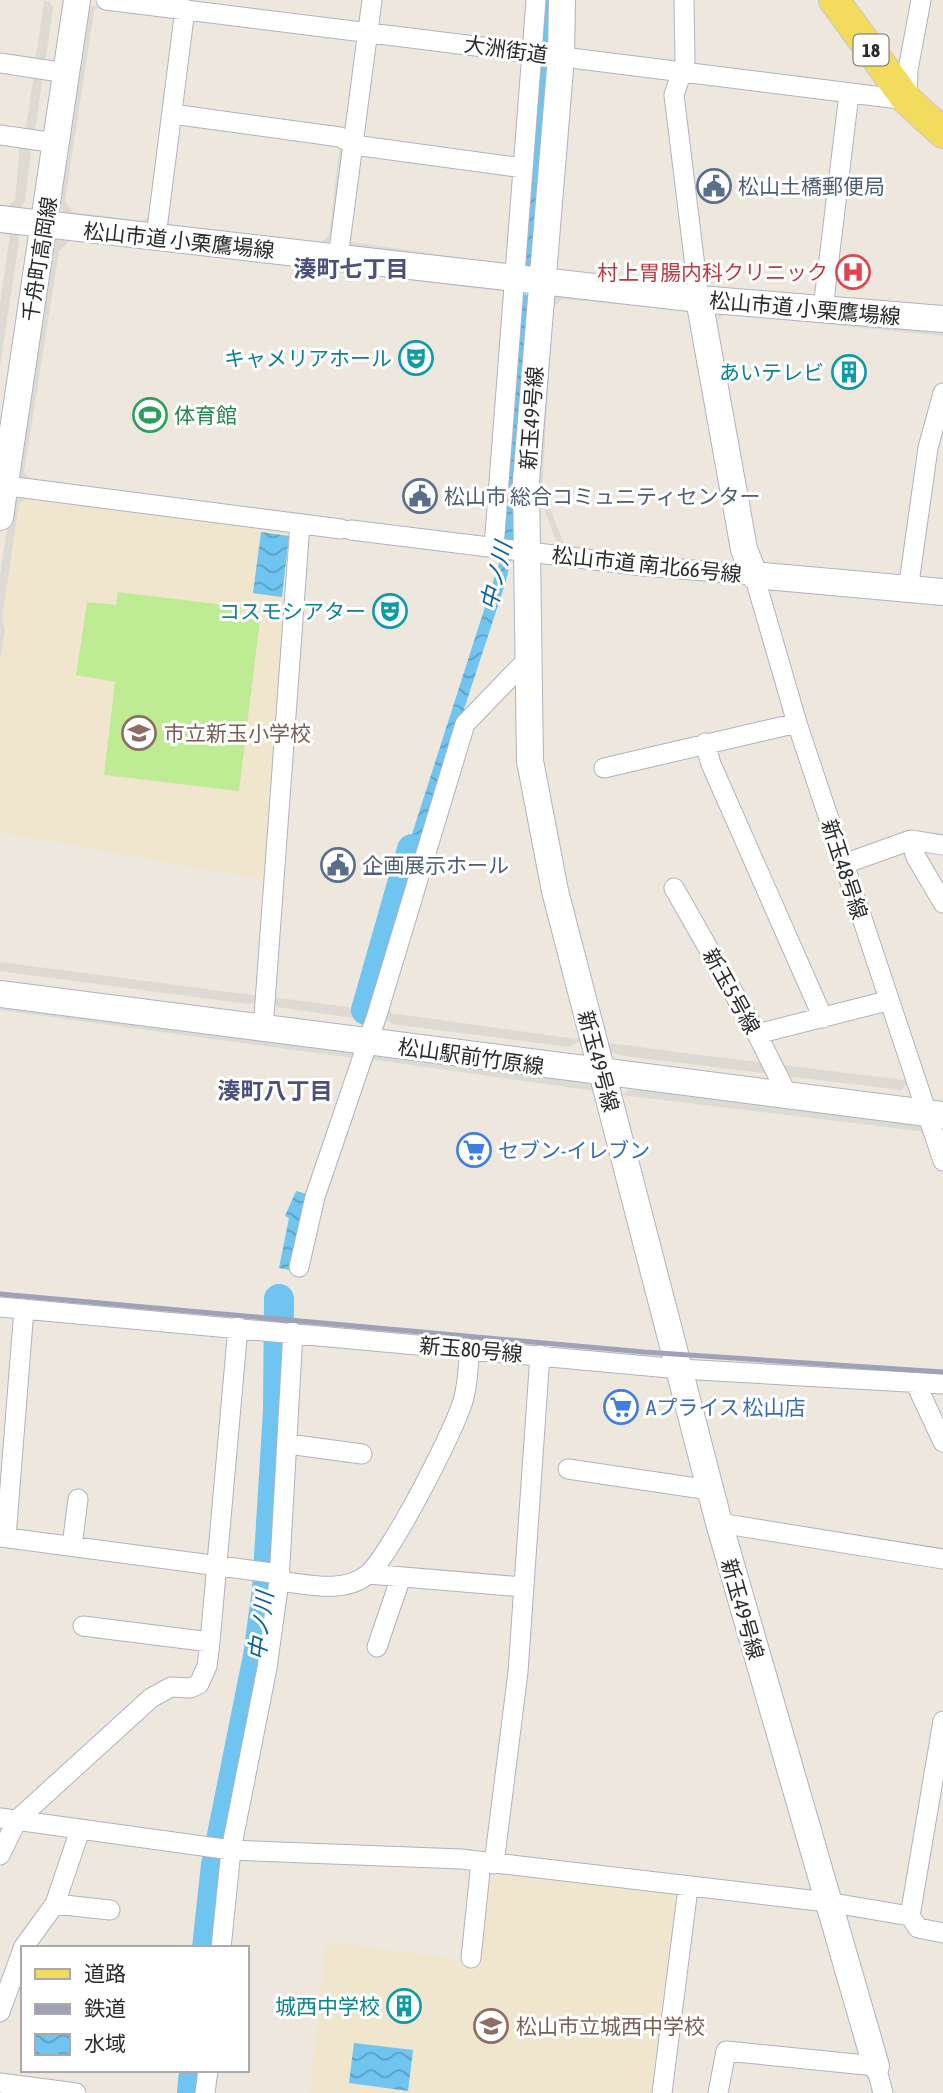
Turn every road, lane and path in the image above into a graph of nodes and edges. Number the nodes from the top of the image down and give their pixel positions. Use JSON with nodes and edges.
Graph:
{"nodes":[{"id":1,"x":60,"y":0,"type":"edge"},
{"id":2,"x":77,"y":0,"type":"edge"},
{"id":3,"x":106,"y":0,"type":"edge"},
{"id":4,"x":372,"y":0,"type":"edge"},
{"id":5,"x":536,"y":0,"type":"edge"},
{"id":6,"x":562,"y":0,"type":"edge"},
{"id":7,"x":684,"y":0,"type":"edge"},
{"id":8,"x":834,"y":0,"type":"edge"},
{"id":9,"x":915,"y":0,"type":"edge"},
{"id":10,"x":921,"y":0,"type":"edge"},
{"id":11,"x":930,"y":0,"type":"edge"},
{"id":12,"x":185,"y":9,"type":"junction"},
{"id":13,"x":369,"y":31,"type":"junction"},
{"id":14,"x":546,"y":55,"type":"junction"},
{"id":15,"x":0,"y":63,"type":"edge"},
{"id":16,"x":58,"y":72,"type":"junction"},
{"id":17,"x":682,"y":75,"type":"junction"},
{"id":18,"x":907,"y":87,"type":"junction"},
{"id":19,"x":849,"y":94,"type":"junction"},
{"id":20,"x":943,"y":110,"type":"edge"},
{"id":21,"x":172,"y":114,"type":"junction"},
{"id":22,"x":943,"y":133,"type":"edge"},
{"id":23,"x":0,"y":135,"type":"edge"},
{"id":24,"x":48,"y":141,"type":"junction"},
{"id":25,"x":354,"y":145,"type":"junction"},
{"id":26,"x":523,"y":168,"type":"junction"},
{"id":27,"x":0,"y":219,"type":"edge"},
{"id":28,"x":36,"y":223,"type":"junction"},
{"id":29,"x":156,"y":237,"type":"junction"},
{"id":30,"x":338,"y":258,"type":"junction"},
{"id":31,"x":526,"y":280,"type":"junction"},
{"id":32,"x":699,"y":299,"type":"junction"},
{"id":33,"x":823,"y":309,"type":"junction"},
{"id":34,"x":943,"y":320,"type":"edge"},
{"id":35,"x":943,"y":393,"type":"edge"},
{"id":36,"x":0,"y":405,"type":"edge"},
{"id":37,"x":3,"y":486,"type":"edge"},
{"id":38,"x":0,"y":517,"type":"edge"},
{"id":39,"x":300,"y":524,"type":"junction"},
{"id":40,"x":509,"y":549,"type":"junction"},
{"id":41,"x":754,"y":575,"type":"junction"},
{"id":42,"x":912,"y":589,"type":"junction"},
{"id":43,"x":943,"y":592,"type":"edge"},
{"id":44,"x":530,"y":666,"type":"junction"},
{"id":45,"x":797,"y":723,"type":"junction"},
{"id":46,"x":705,"y":743,"type":"junction"},
{"id":47,"x":604,"y":768,"type":"dead end"},
{"id":48,"x":911,"y":840,"type":"junction"},
{"id":49,"x":943,"y":845,"type":"edge"},
{"id":50,"x":844,"y":864,"type":"junction"},
{"id":51,"x":674,"y":888,"type":"dead end"},
{"id":52,"x":943,"y":903,"type":"edge"},
{"id":53,"x":0,"y":981,"type":"edge"},
{"id":54,"x":0,"y":994,"type":"edge"},
{"id":55,"x":887,"y":1001,"type":"junction"},
{"id":56,"x":823,"y":1018,"type":"junction"},
{"id":57,"x":264,"y":1023,"type":"junction"},
{"id":58,"x":757,"y":1034,"type":"junction"},
{"id":59,"x":370,"y":1035,"type":"junction"},
{"id":60,"x":601,"y":1066,"type":"junction"},
{"id":61,"x":784,"y":1089,"type":"junction"},
{"id":62,"x":933,"y":1108,"type":"edge"},
{"id":63,"x":943,"y":1161,"type":"edge"},
{"id":64,"x":299,"y":1267,"type":"dead end"},
{"id":65,"x":0,"y":1307,"type":"edge"},
{"id":66,"x":24,"y":1309,"type":"junction"},
{"id":67,"x":238,"y":1327,"type":"junction"},
{"id":68,"x":282,"y":1332,"type":"junction"},
{"id":69,"x":470,"y":1349,"type":"junction"},
{"id":70,"x":540,"y":1355,"type":"junction"},
{"id":71,"x":680,"y":1369,"type":"junction"},
{"id":72,"x":915,"y":1382,"type":"junction"},
{"id":73,"x":943,"y":1384,"type":"edge"},
{"id":74,"x":943,"y":1442,"type":"edge"},
{"id":75,"x":288,"y":1444,"type":"junction"},
{"id":76,"x":362,"y":1454,"type":"dead end"},
{"id":77,"x":568,"y":1469,"type":"dead end"},
{"id":78,"x":710,"y":1490,"type":"junction"},
{"id":79,"x":78,"y":1499,"type":"dead end"},
{"id":80,"x":719,"y":1523,"type":"junction"},
{"id":81,"x":2,"y":1540,"type":"edge"},
{"id":82,"x":72,"y":1546,"type":"junction"},
{"id":83,"x":943,"y":1559,"type":"edge"},
{"id":84,"x":216,"y":1567,"type":"junction"},
{"id":85,"x":368,"y":1574,"type":"junction"},
{"id":86,"x":273,"y":1575,"type":"junction"},
{"id":87,"x":401,"y":1577,"type":"junction"},
{"id":88,"x":523,"y":1587,"type":"junction"},
{"id":89,"x":83,"y":1626,"type":"dead end"},
{"id":90,"x":210,"y":1642,"type":"junction"},
{"id":91,"x":377,"y":1647,"type":"dead end"},
{"id":92,"x":943,"y":1721,"type":"edge"},
{"id":93,"x":8,"y":1819,"type":"edge"},
{"id":94,"x":80,"y":1830,"type":"junction"},
{"id":95,"x":222,"y":1849,"type":"junction"},
{"id":96,"x":0,"y":1856,"type":"edge"},
{"id":97,"x":488,"y":1863,"type":"junction"},
{"id":98,"x":688,"y":1888,"type":"junction"},
{"id":99,"x":827,"y":1902,"type":"junction"},
{"id":100,"x":55,"y":1905,"type":"junction"},
{"id":101,"x":110,"y":1910,"type":"dead end"},
{"id":102,"x":910,"y":1916,"type":"junction"},
{"id":103,"x":943,"y":1933,"type":"edge"},
{"id":104,"x":24,"y":1946,"type":"edge"},
{"id":105,"x":221,"y":1946,"type":"edge"},
{"id":106,"x":471,"y":1958,"type":"dead end"},
{"id":107,"x":21,"y":1959,"type":"edge"},
{"id":108,"x":15,"y":1992,"type":"edge"},
{"id":109,"x":0,"y":2012,"type":"edge"},
{"id":110,"x":876,"y":2066,"type":"junction"},
{"id":111,"x":208,"y":2072,"type":"edge"},
{"id":112,"x":0,"y":2082,"type":"edge"},
{"id":113,"x":76,"y":2093,"type":"edge"},
{"id":114,"x":205,"y":2093,"type":"edge"},
{"id":115,"x":662,"y":2093,"type":"edge"},
{"id":116,"x":718,"y":2093,"type":"edge"},
{"id":117,"x":883,"y":2093,"type":"edge"}],
"edges":[{"from":1,"to":16,"type":"street","name":"千舟町高岡線"},
{"from":2,"to":16,"type":"street","name":"千舟町高岡線"},
{"from":3,"to":12,"type":"street","name":"大洲街道"},
{"from":4,"to":13,"type":"street"},
{"from":5,"to":14,"type":"street"},
{"from":6,"to":14,"type":"street","name":"新玉49号線"},
{"from":7,"to":17,"type":"street"},
{"from":8,"to":18,"type":"main road","number":"18"},
{"from":9,"to":18,"type":"street"},
{"from":10,"to":18,"type":"street"},
{"from":11,"to":18,"type":"street"},
{"from":12,"to":13,"type":"street","name":"大洲街道"},
{"from":12,"to":21,"type":"street"},
{"from":13,"to":14,"type":"street","name":"大洲街道"},
{"from":13,"to":25,"type":"street"},
{"from":14,"to":17,"type":"street","name":"大洲街道"},
{"from":14,"to":26,"type":"street"},
{"from":14,"to":31,"type":"street","name":"新玉49号線"},
{"from":15,"to":16,"type":"street"},
{"from":16,"to":24,"type":"street","name":"千舟町高岡線"},
{"from":17,"to":19,"type":"street","name":"大洲街道"},
{"from":17,"to":32,"type":"street"},
{"from":18,"to":19,"type":"street","name":"大洲街道"},
{"from":18,"to":20,"type":"street"},
{"from":18,"to":22,"type":"main road","number":"18"},
{"from":19,"to":33,"type":"street"},
{"from":21,"to":25,"type":"street"},
{"from":21,"to":29,"type":"street"},
{"from":23,"to":24,"type":"street"},
{"from":24,"to":28,"type":"street","name":"千舟町高岡線"},
{"from":25,"to":26,"type":"street"},
{"from":25,"to":30,"type":"street"},
{"from":26,"to":31,"type":"street"},
{"from":27,"to":28,"type":"street","name":"松山市道 小栗鷹場線"},
{"from":28,"to":29,"type":"street","name":"松山市道 小栗鷹場線"},
{"from":28,"to":36,"type":"street","name":"千舟町高岡線"},
{"from":28,"to":37,"type":"street","name":"千舟町高岡線"},
{"from":29,"to":30,"type":"street","name":"松山市道 小栗鷹場線"},
{"from":30,"to":31,"type":"street","name":"松山市道 小栗鷹場線"},
{"from":31,"to":32,"type":"street","name":"松山市道 小栗鷹場線"},
{"from":31,"to":40,"type":"street","name":"新玉49号線"},
{"from":32,"to":33,"type":"street","name":"松山市道 小栗鷹場線"},
{"from":32,"to":41,"type":"street"},
{"from":33,"to":34,"type":"street","name":"松山市道 小栗鷹場線"},
{"from":35,"to":42,"type":"street"},
{"from":37,"to":38,"type":"street","name":"千舟町高岡線"},
{"from":37,"to":39,"type":"street","name":"松山市道 南北66号線"},
{"from":39,"to":40,"type":"street","name":"松山市道 南北66号線"},
{"from":39,"to":57,"type":"street"},
{"from":40,"to":41,"type":"street","name":"松山市道 南北66号線"},
{"from":40,"to":44,"type":"street","name":"新玉49号線"},
{"from":41,"to":42,"type":"street","name":"松山市道 南北66号線"},
{"from":41,"to":45,"type":"street","name":"新玉48号線"},
{"from":42,"to":43,"type":"street","name":"松山市道 南北66号線"},
{"from":44,"to":59,"type":"street"},
{"from":44,"to":60,"type":"street","name":"新玉49号線"},
{"from":45,"to":46,"type":"street"},
{"from":45,"to":50,"type":"street","name":"新玉48号線"},
{"from":46,"to":47,"type":"street"},
{"from":46,"to":56,"type":"street"},
{"from":48,"to":49,"type":"street"},
{"from":48,"to":50,"type":"street"},
{"from":48,"to":52,"type":"street"},
{"from":50,"to":55,"type":"street","name":"新玉48号線"},
{"from":51,"to":58,"type":"street","name":"新玉5号線"},
{"from":53,"to":57,"type":"street","name":"松山駅前竹原線"},
{"from":54,"to":57,"type":"street","name":"松山駅前竹原線"},
{"from":55,"to":56,"type":"street"},
{"from":55,"to":62,"type":"street","name":"新玉48号線"},
{"from":56,"to":58,"type":"street"},
{"from":57,"to":59,"type":"street","name":"松山駅前竹原線"},
{"from":58,"to":61,"type":"street","name":"新玉5号線"},
{"from":59,"to":60,"type":"street","name":"松山駅前竹原線"},
{"from":59,"to":64,"type":"street"},
{"from":60,"to":61,"type":"street","name":"松山駅前竹原線"},
{"from":60,"to":71,"type":"street","name":"新玉49号線"},
{"from":61,"to":62,"type":"street","name":"松山駅前竹原線"},
{"from":62,"to":63,"type":"street","name":"新玉48号線"},
{"from":65,"to":66,"type":"street","name":"新玉80号線"},
{"from":66,"to":67,"type":"street","name":"新玉80号線"},
{"from":66,"to":81,"type":"street"},
{"from":67,"to":68,"type":"street","name":"新玉80号線"},
{"from":67,"to":84,"type":"street"},
{"from":68,"to":69,"type":"street","name":"新玉80号線"},
{"from":68,"to":75,"type":"street"},
{"from":69,"to":70,"type":"street","name":"新玉80号線"},
{"from":69,"to":85,"type":"street"},
{"from":70,"to":71,"type":"street","name":"新玉80号線"},
{"from":70,"to":88,"type":"street"},
{"from":71,"to":72,"type":"street","name":"新玉80号線"},
{"from":71,"to":78,"type":"street","name":"新玉49号線"},
{"from":72,"to":73,"type":"street","name":"新玉80号線"},
{"from":72,"to":74,"type":"street"},
{"from":75,"to":76,"type":"street"},
{"from":75,"to":86,"type":"street"},
{"from":77,"to":78,"type":"street"},
{"from":78,"to":80,"type":"street","name":"新玉49号線"},
{"from":79,"to":82,"type":"street"},
{"from":80,"to":83,"type":"street"},
{"from":80,"to":99,"type":"street","name":"新玉49号線"},
{"from":81,"to":82,"type":"street"},
{"from":82,"to":84,"type":"street"},
{"from":84,"to":86,"type":"street"},
{"from":84,"to":90,"type":"street"},
{"from":85,"to":86,"type":"street"},
{"from":85,"to":87,"type":"street"},
{"from":86,"to":95,"type":"street"},
{"from":87,"to":88,"type":"street"},
{"from":87,"to":91,"type":"street"},
{"from":88,"to":97,"type":"street"},
{"from":89,"to":90,"type":"street"},
{"from":90,"to":93,"type":"street"},
{"from":92,"to":102,"type":"street"},
{"from":93,"to":94,"type":"street"},
{"from":93,"to":96,"type":"street"},
{"from":94,"to":95,"type":"street"},
{"from":94,"to":100,"type":"street"},
{"from":95,"to":97,"type":"street"},
{"from":95,"to":105,"type":"street"},
{"from":97,"to":98,"type":"street"},
{"from":97,"to":106,"type":"street"},
{"from":98,"to":99,"type":"street"},
{"from":98,"to":115,"type":"street"},
{"from":99,"to":102,"type":"street"},
{"from":99,"to":110,"type":"street","name":"新玉49号線"},
{"from":100,"to":101,"type":"street"},
{"from":100,"to":104,"type":"street"},
{"from":102,"to":103,"type":"street"},
{"from":107,"to":108,"type":"street"},
{"from":108,"to":109,"type":"street"},
{"from":110,"to":116,"type":"street"},
{"from":110,"to":117,"type":"street","name":"新玉49号線"},
{"from":111,"to":114,"type":"street"},
{"from":112,"to":113,"type":"street"}]}
